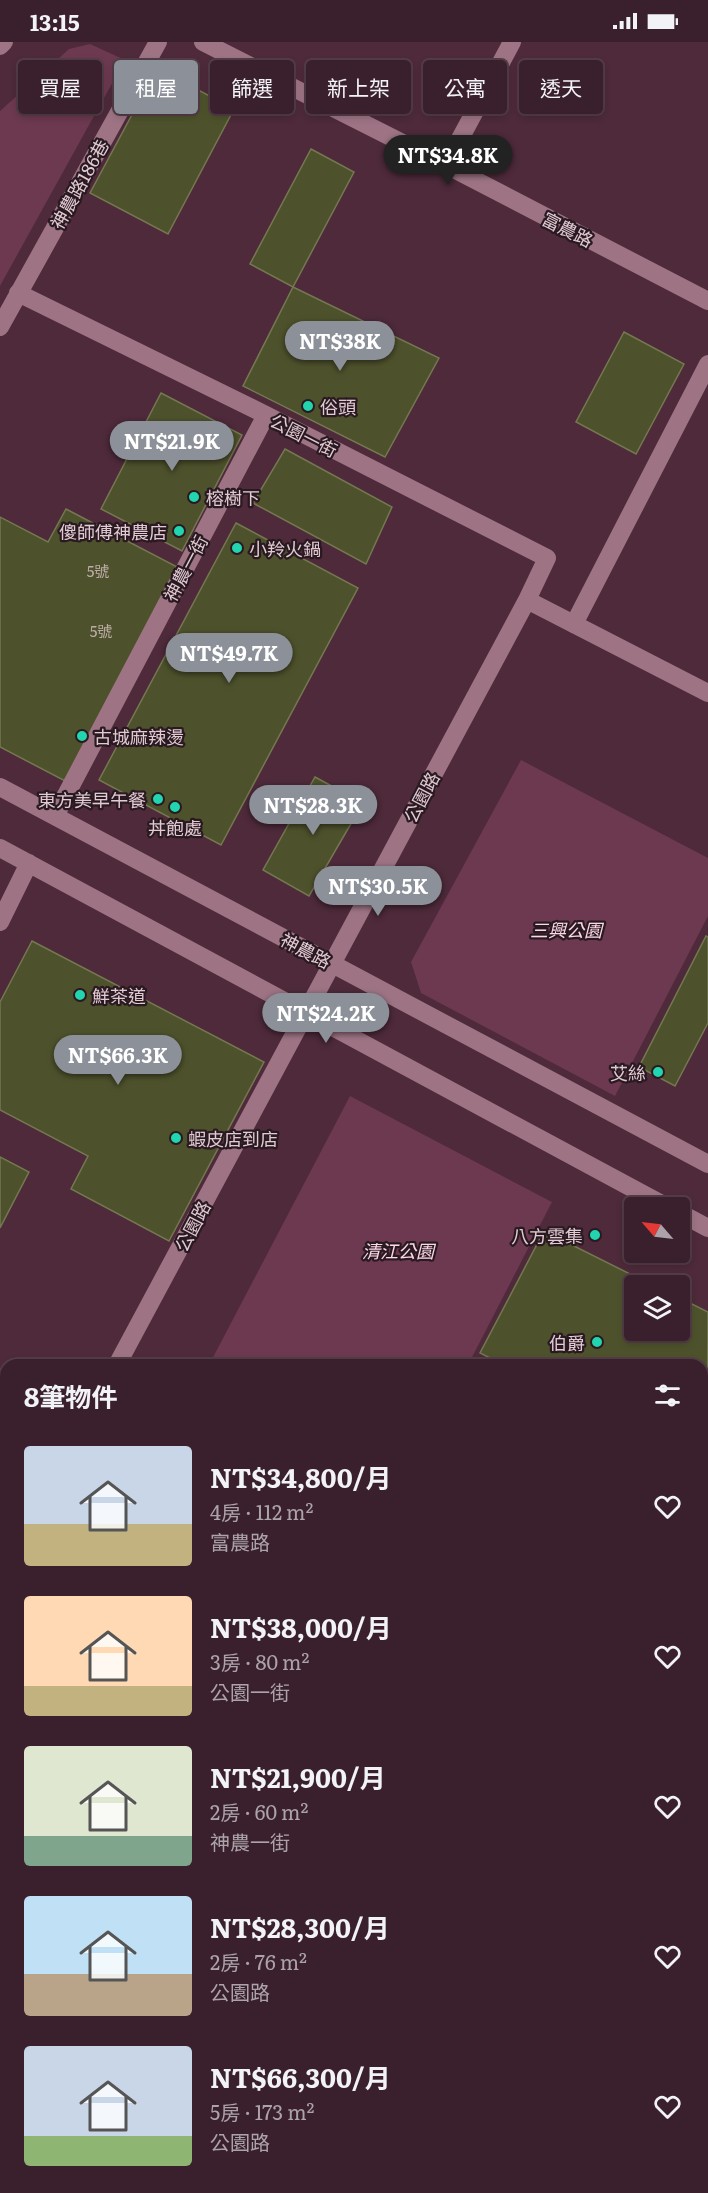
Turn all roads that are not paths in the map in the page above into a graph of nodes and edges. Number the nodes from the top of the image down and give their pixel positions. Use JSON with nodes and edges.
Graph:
{"nodes":[{"id":1,"x":4,"y":42,"type":"edge"},
{"id":2,"x":158,"y":42,"type":"edge"},
{"id":3,"x":203,"y":42,"type":"edge"},
{"id":4,"x":512,"y":42,"type":"edge"},
{"id":5,"x":0,"y":46,"type":"edge"},
{"id":6,"x":446,"y":165,"type":"junction"},
{"id":7,"x":18,"y":293,"type":"junction"},
{"id":8,"x":708,"y":302,"type":"edge"},
{"id":9,"x":0,"y":327,"type":"edge"},
{"id":10,"x":708,"y":364,"type":"edge"},
{"id":11,"x":266,"y":415,"type":"junction"},
{"id":12,"x":527,"y":600,"type":"junction"},
{"id":13,"x":574,"y":624,"type":"junction"},
{"id":14,"x":708,"y":693,"type":"edge"},
{"id":15,"x":0,"y":787,"type":"edge"},
{"id":16,"x":55,"y":816,"type":"junction"},
{"id":17,"x":0,"y":848,"type":"edge"},
{"id":18,"x":29,"y":863,"type":"junction"},
{"id":19,"x":0,"y":922,"type":"edge"},
{"id":20,"x":332,"y":964,"type":"junction"},
{"id":21,"x":306,"y":1013,"type":"junction"},
{"id":22,"x":708,"y":1164,"type":"edge"},
{"id":23,"x":649,"y":1197,"type":"edge"},
{"id":24,"x":690,"y":1218,"type":"edge"},
{"id":25,"x":708,"y":1228,"type":"edge"},
{"id":26,"x":120,"y":1359,"type":"edge"}],
"edges":[{"from":1,"to":5,"type":"street"},
{"from":2,"to":7,"type":"street","name":"神農路186巷"},
{"from":3,"to":6,"type":"street","name":"富農路"},
{"from":4,"to":6,"type":"street"},
{"from":6,"to":8,"type":"street","name":"富農路"},
{"from":7,"to":9,"type":"street","name":"神農路186巷"},
{"from":7,"to":11,"type":"street","name":"公園一街"},
{"from":10,"to":13,"type":"street"},
{"from":11,"to":12,"type":"street","name":"公園一街"},
{"from":11,"to":16,"type":"street","name":"神農一街"},
{"from":12,"to":13,"type":"street"},
{"from":12,"to":20,"type":"street","name":"公園路"},
{"from":13,"to":14,"type":"street"},
{"from":15,"to":16,"type":"street","name":"神農路"},
{"from":16,"to":20,"type":"street","name":"神農路"},
{"from":17,"to":18,"type":"street"},
{"from":18,"to":19,"type":"street"},
{"from":18,"to":21,"type":"street"},
{"from":20,"to":21,"type":"street","name":"公園路"},
{"from":20,"to":22,"type":"street","name":"神農路"},
{"from":21,"to":23,"type":"street"},
{"from":21,"to":26,"type":"street","name":"公園路"},
{"from":24,"to":25,"type":"street"}]}
